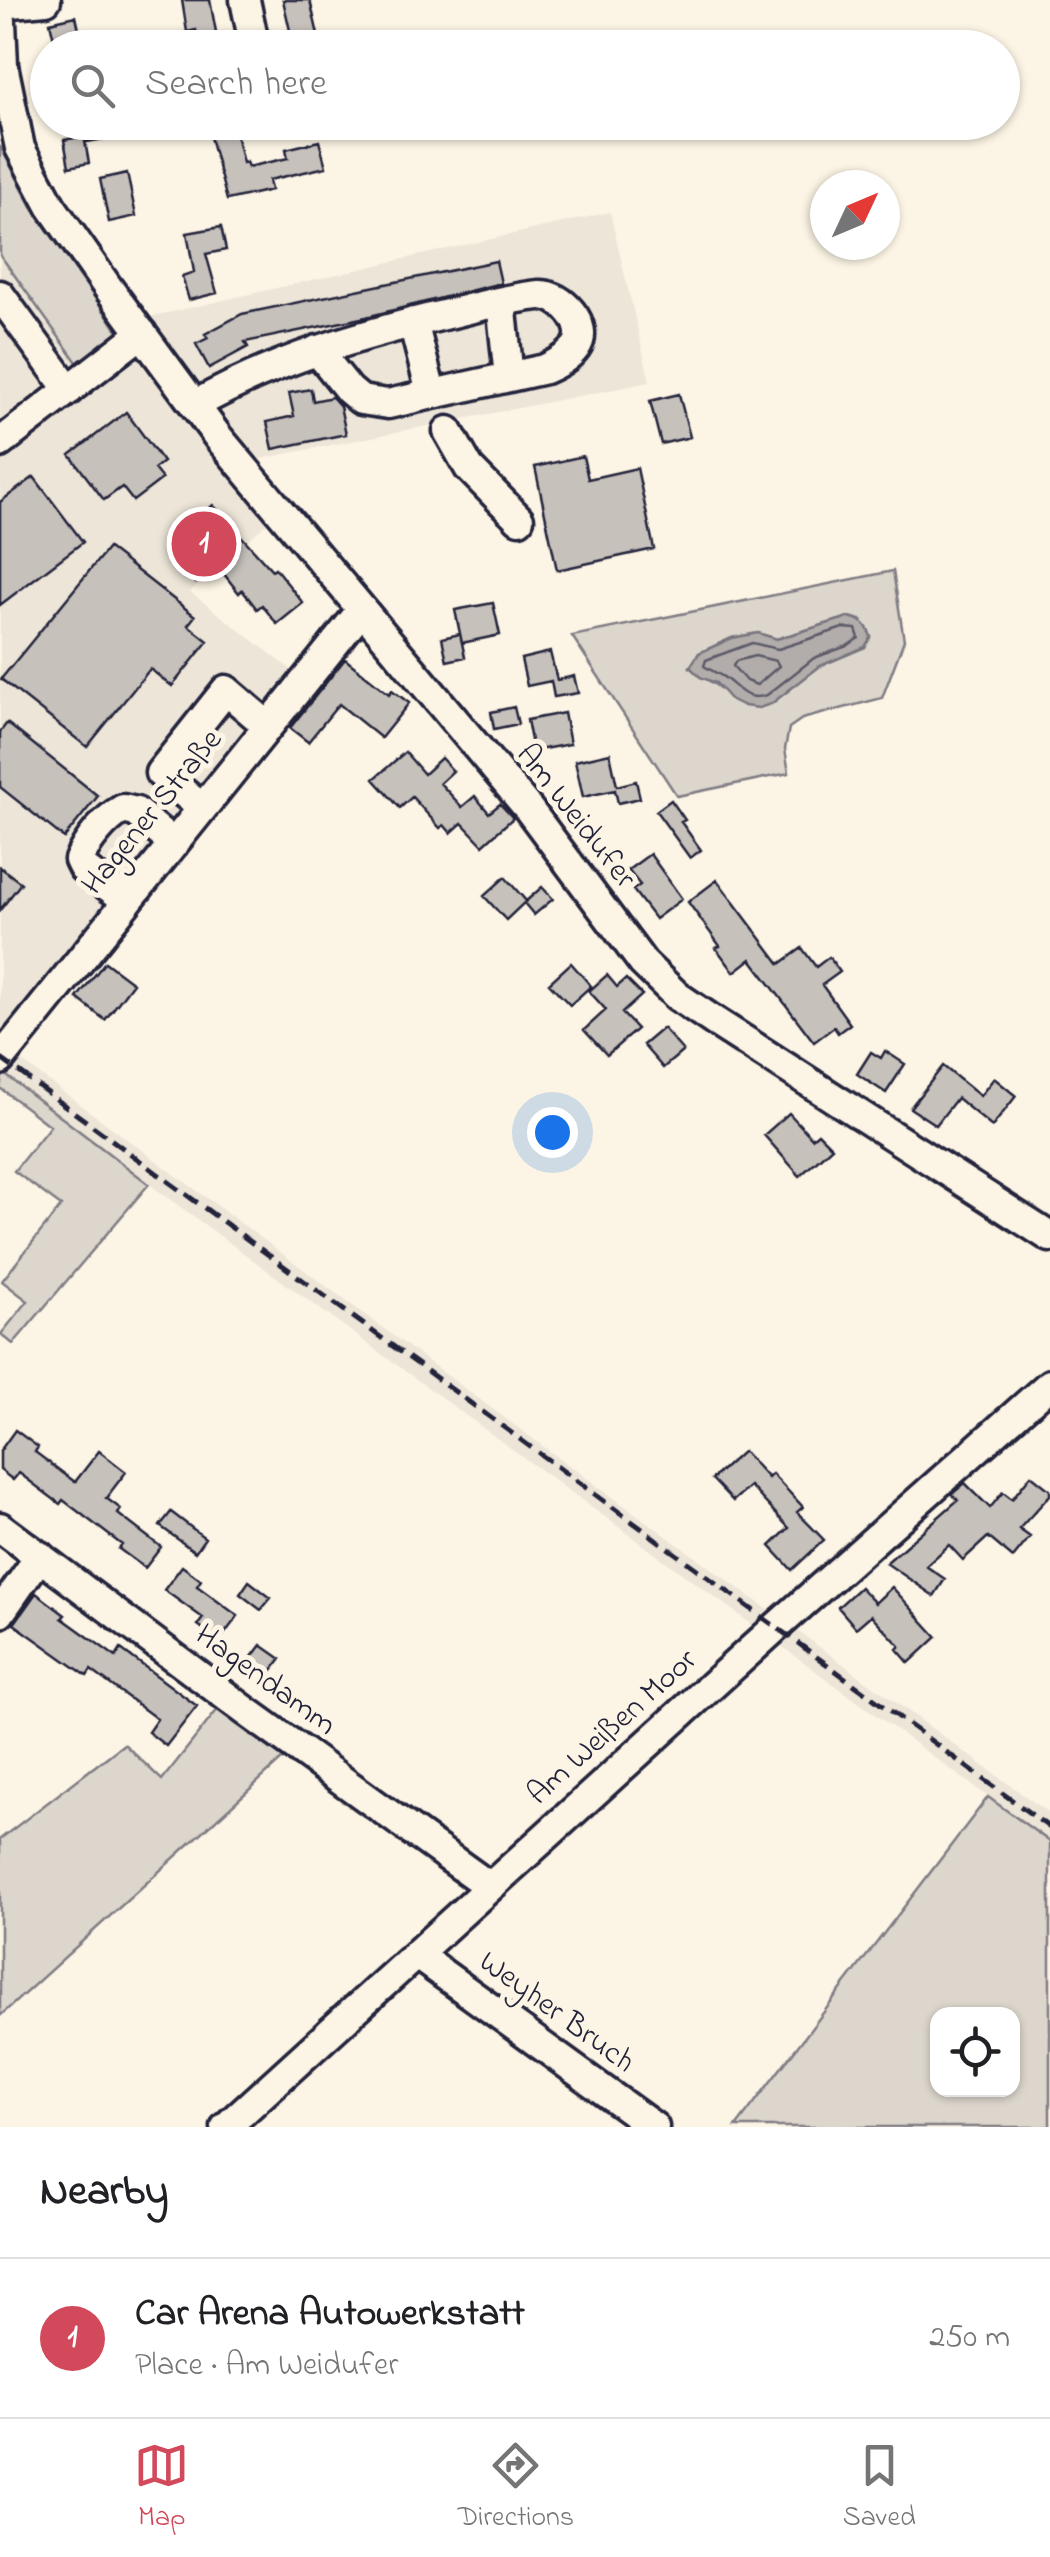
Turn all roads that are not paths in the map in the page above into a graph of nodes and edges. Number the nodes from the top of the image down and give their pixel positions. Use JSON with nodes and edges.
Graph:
{"nodes":[{"id":1,"x":46,"y":0,"type":"edge"},
{"id":2,"x":245,"y":0,"type":"edge"},
{"id":3,"x":0,"y":2,"type":"edge"},
{"id":4,"x":251,"y":30,"type":"edge"},
{"id":5,"x":0,"y":295,"type":"edge"},
{"id":6,"x":501,"y":302,"type":"junction"},
{"id":7,"x":413,"y":322,"type":"junction"},
{"id":8,"x":142,"y":333,"type":"junction"},
{"id":9,"x":317,"y":350,"type":"junction"},
{"id":10,"x":509,"y":377,"type":"junction"},
{"id":11,"x":69,"y":390,"type":"junction"},
{"id":12,"x":431,"y":394,"type":"junction"},
{"id":13,"x":195,"y":405,"type":"junction"},
{"id":14,"x":448,"y":431,"type":"dead end"},
{"id":15,"x":0,"y":442,"type":"edge"},
{"id":16,"x":519,"y":519,"type":"dead end"},
{"id":17,"x":361,"y":610,"type":"junction"},
{"id":18,"x":268,"y":726,"type":"junction"},
{"id":19,"x":202,"y":808,"type":"junction"},
{"id":20,"x":174,"y":844,"type":"junction"},
{"id":21,"x":128,"y":900,"type":"junction"},
{"id":22,"x":0,"y":1060,"type":"edge"},
{"id":23,"x":1050,"y":1236,"type":"edge"},
{"id":24,"x":1050,"y":1384,"type":"edge"},
{"id":25,"x":0,"y":1527,"type":"edge"},
{"id":26,"x":40,"y":1556,"type":"junction"},
{"id":27,"x":0,"y":1613,"type":"edge"},
{"id":28,"x":490,"y":1887,"type":"junction"},
{"id":29,"x":417,"y":1955,"type":"junction"},
{"id":30,"x":226,"y":2127,"type":"edge"},
{"id":31,"x":654,"y":2127,"type":"edge"}],
"edges":[{"from":1,"to":3,"type":"street"},
{"from":2,"to":4,"type":"street"},
{"from":3,"to":8,"type":"street","name":"Am Weidufer"},
{"from":5,"to":11,"type":"street"},
{"from":6,"to":7,"type":"street"},
{"from":6,"to":10,"type":"street"},
{"from":6,"to":10,"type":"street"},
{"from":7,"to":9,"type":"street"},
{"from":7,"to":12,"type":"street"},
{"from":8,"to":11,"type":"street"},
{"from":8,"to":13,"type":"street","name":"Am Weidufer"},
{"from":9,"to":12,"type":"street"},
{"from":9,"to":13,"type":"street"},
{"from":10,"to":12,"type":"street"},
{"from":11,"to":15,"type":"street"},
{"from":13,"to":17,"type":"street","name":"Am Weidufer"},
{"from":14,"to":16,"type":"street"},
{"from":17,"to":18,"type":"street","name":"Hagener Straße"},
{"from":17,"to":23,"type":"street","name":"Am Weidufer"},
{"from":18,"to":19,"type":"street","name":"Hagener Straße"},
{"from":18,"to":19,"type":"street"},
{"from":19,"to":20,"type":"street","name":"Hagener Straße"},
{"from":20,"to":21,"type":"street","name":"Hagener Straße"},
{"from":20,"to":21,"type":"street"},
{"from":21,"to":22,"type":"street","name":"Hagener Straße"},
{"from":24,"to":28,"type":"street","name":"Am Weißen Moor"},
{"from":25,"to":26,"type":"street","name":"Hagendamm"},
{"from":26,"to":27,"type":"street"},
{"from":26,"to":28,"type":"street","name":"Hagendamm"},
{"from":28,"to":29,"type":"street","name":"Am Weißen Moor"},
{"from":29,"to":30,"type":"street","name":"Am Weißen Moor"},
{"from":29,"to":31,"type":"street","name":"Weyher Bruch"}]}
